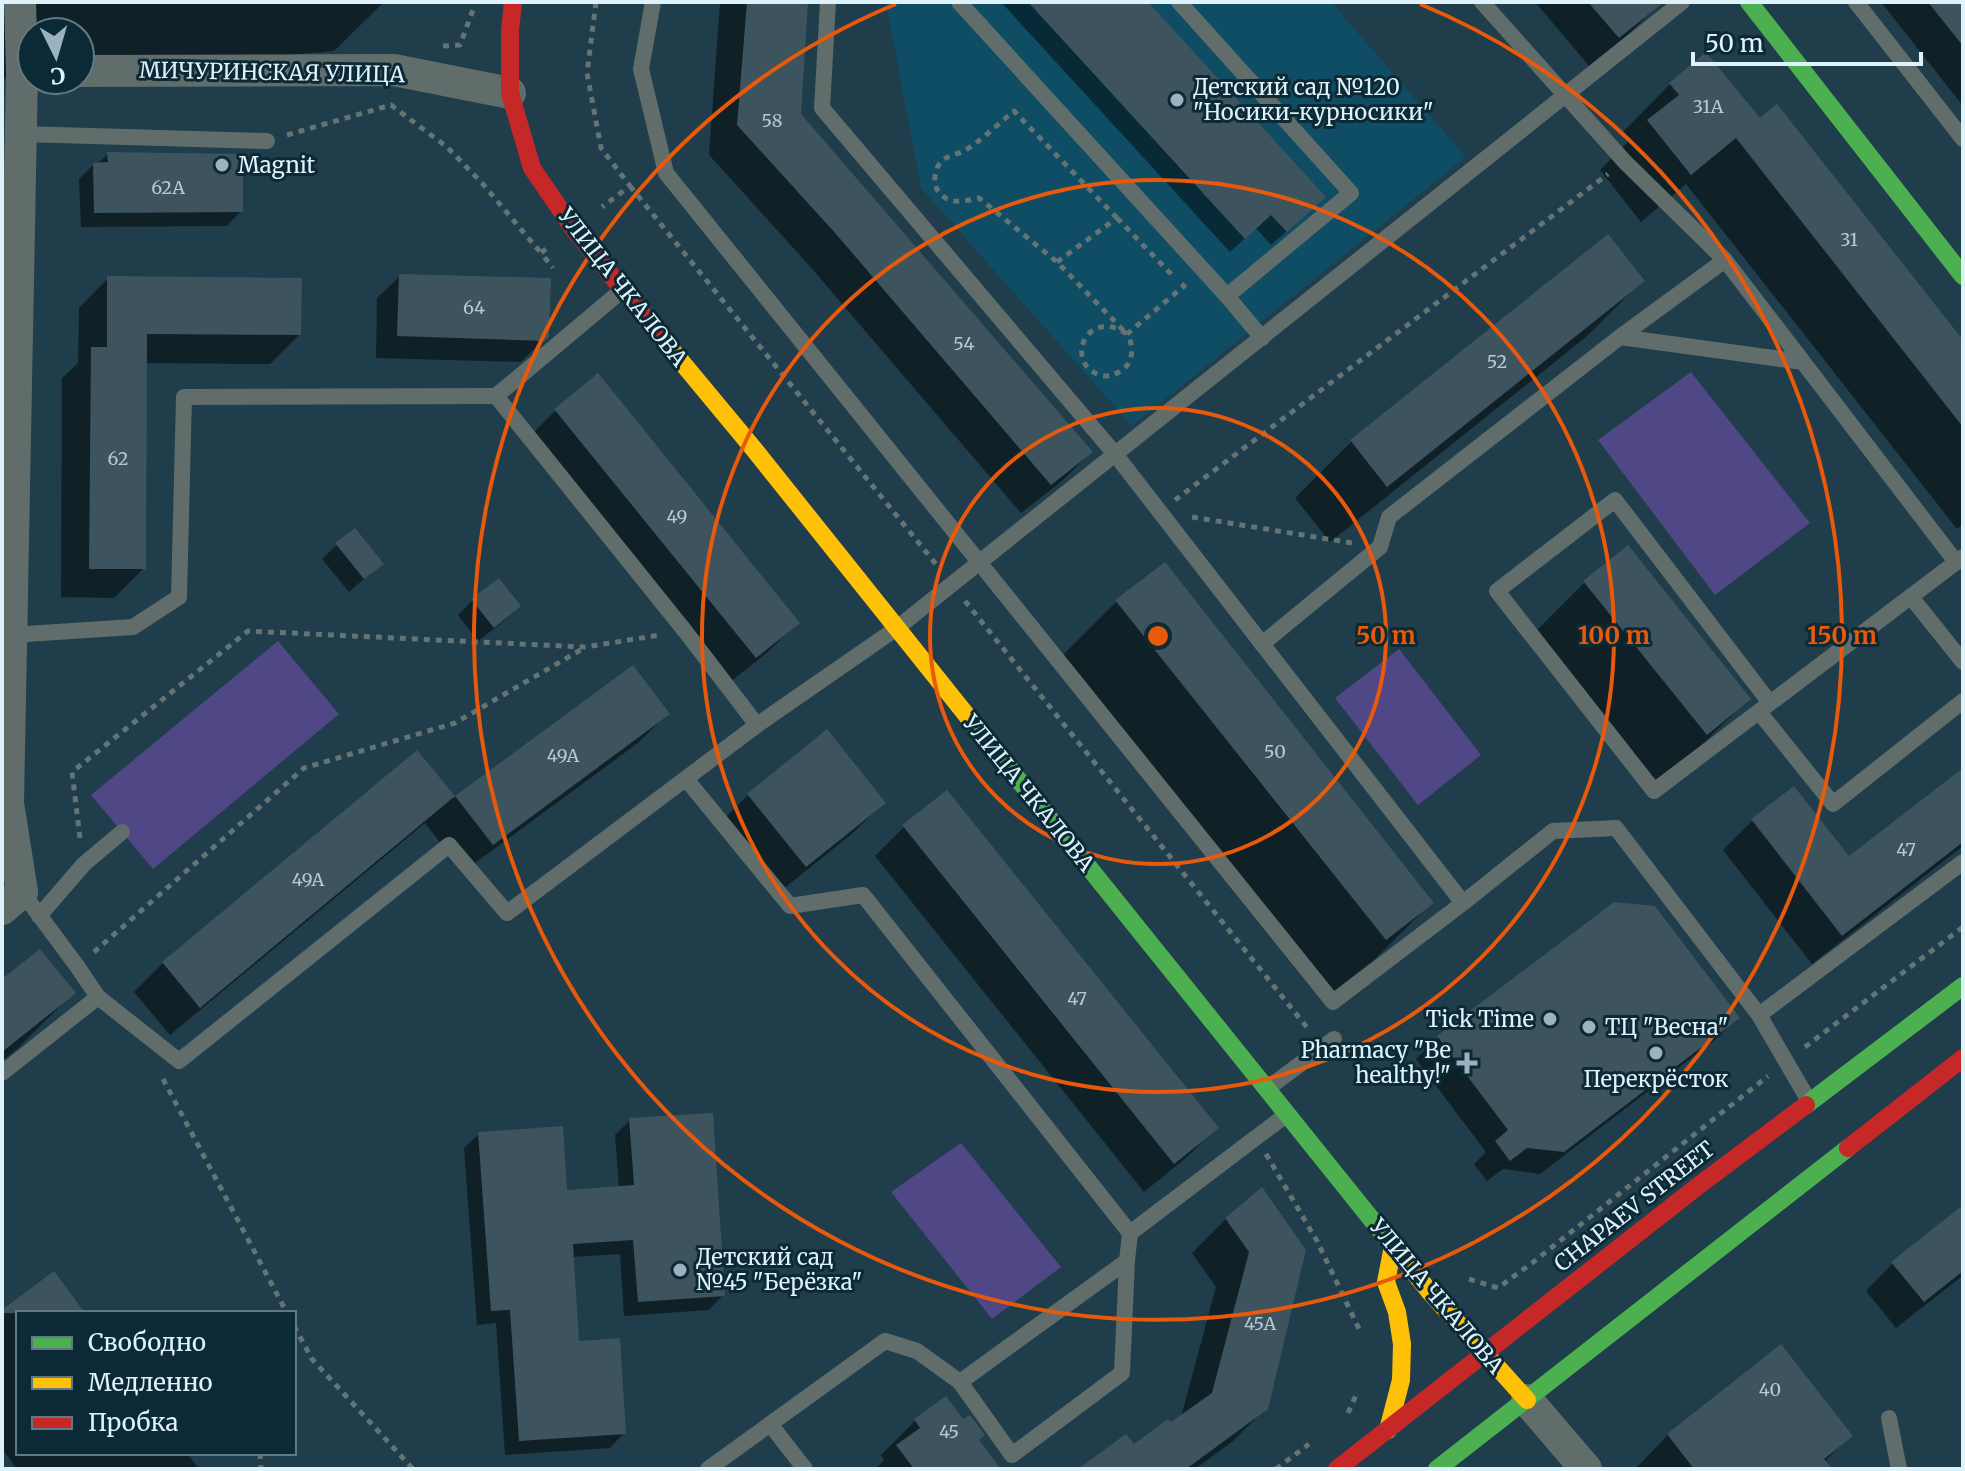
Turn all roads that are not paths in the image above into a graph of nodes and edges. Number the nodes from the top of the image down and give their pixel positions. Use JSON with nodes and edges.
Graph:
{"nodes":[{"id":1,"x":513,"y":2,"type":"edge"},
{"id":2,"x":653,"y":2,"type":"edge"},
{"id":3,"x":828,"y":2,"type":"edge"},
{"id":4,"x":959,"y":2,"type":"edge"},
{"id":5,"x":1179,"y":2,"type":"edge"},
{"id":6,"x":1482,"y":2,"type":"edge"},
{"id":7,"x":1749,"y":2,"type":"edge"},
{"id":8,"x":1856,"y":2,"type":"edge"},
{"id":9,"x":1680,"y":3,"type":"edge"},
{"id":10,"x":96,"y":71,"type":"edge"},
{"id":11,"x":510,"y":93,"type":"junction"},
{"id":12,"x":1566,"y":95,"type":"junction"},
{"id":13,"x":20,"y":96,"type":"edge"},
{"id":14,"x":21,"y":134,"type":"junction"},
{"id":15,"x":1963,"y":139,"type":"edge"},
{"id":16,"x":267,"y":141,"type":"road end"},
{"id":17,"x":1725,"y":260,"type":"junction"},
{"id":18,"x":1963,"y":276,"type":"edge"},
{"id":19,"x":622,"y":291,"type":"junction"},
{"id":20,"x":1227,"y":296,"type":"junction"},
{"id":21,"x":1620,"y":337,"type":"junction"},
{"id":22,"x":1262,"y":338,"type":"junction"},
{"id":23,"x":1803,"y":362,"type":"junction"},
{"id":24,"x":496,"y":396,"type":"junction"},
{"id":25,"x":8,"y":442,"type":"edge"},
{"id":26,"x":1115,"y":454,"type":"junction"},
{"id":27,"x":1959,"y":560,"type":"edge"},
{"id":28,"x":980,"y":562,"type":"junction"},
{"id":29,"x":1911,"y":597,"type":"junction"},
{"id":30,"x":897,"y":628,"type":"junction"},
{"id":31,"x":11,"y":635,"type":"junction"},
{"id":32,"x":1262,"y":644,"type":"junction"},
{"id":33,"x":1963,"y":662,"type":"edge"},
{"id":34,"x":6,"y":682,"type":"edge"},
{"id":35,"x":1963,"y":701,"type":"edge"},
{"id":36,"x":1765,"y":707,"type":"junction"},
{"id":37,"x":757,"y":725,"type":"junction"},
{"id":38,"x":686,"y":779,"type":"junction"},
{"id":39,"x":5,"y":805,"type":"edge"},
{"id":40,"x":122,"y":832,"type":"dead end"},
{"id":41,"x":1963,"y":862,"type":"edge"},
{"id":42,"x":1463,"y":903,"type":"junction"},
{"id":43,"x":21,"y":906,"type":"edge"},
{"id":44,"x":1963,"y":986,"type":"edge"},
{"id":45,"x":98,"y":997,"type":"junction"},
{"id":46,"x":1759,"y":1015,"type":"junction"},
{"id":47,"x":1329,"y":1043,"type":"road end"},
{"id":48,"x":1963,"y":1058,"type":"edge"},
{"id":49,"x":2,"y":1073,"type":"edge"},
{"id":50,"x":1266,"y":1089,"type":"junction"},
{"id":51,"x":1810,"y":1101,"type":"junction"},
{"id":52,"x":1287,"y":1115,"type":"junction"},
{"id":53,"x":1130,"y":1233,"type":"junction"},
{"id":54,"x":1393,"y":1246,"type":"junction"},
{"id":55,"x":1127,"y":1261,"type":"junction"},
{"id":56,"x":1485,"y":1354,"type":"junction"},
{"id":57,"x":960,"y":1382,"type":"junction"},
{"id":58,"x":1527,"y":1400,"type":"junction"},
{"id":59,"x":1889,"y":1418,"type":"dead end"},
{"id":60,"x":770,"y":1424,"type":"junction"},
{"id":61,"x":1388,"y":1430,"type":"junction"},
{"id":62,"x":708,"y":1469,"type":"edge"},
{"id":63,"x":805,"y":1469,"type":"edge"},
{"id":64,"x":1337,"y":1469,"type":"edge"},
{"id":65,"x":1437,"y":1469,"type":"edge"},
{"id":66,"x":1586,"y":1469,"type":"edge"},
{"id":67,"x":1899,"y":1469,"type":"edge"}],
"edges":[{"from":1,"to":11,"type":"main road","name":"УЛИЦА ЧКАЛОВА"},
{"from":2,"to":28,"type":"lane"},
{"from":3,"to":26,"type":"lane"},
{"from":4,"to":20,"type":"lane"},
{"from":5,"to":20,"type":"lane"},
{"from":6,"to":12,"type":"lane"},
{"from":7,"to":18,"type":"main road"},
{"from":8,"to":15,"type":"lane"},
{"from":9,"to":12,"type":"lane"},
{"from":10,"to":11,"type":"street","name":"МИЧУРИНСКАЯ УЛИЦА"},
{"from":11,"to":19,"type":"main road","name":"УЛИЦА ЧКАЛОВА"},
{"from":12,"to":17,"type":"lane"},
{"from":12,"to":22,"type":"lane"},
{"from":13,"to":14,"type":"street"},
{"from":14,"to":16,"type":"lane"},
{"from":14,"to":25,"type":"street"},
{"from":17,"to":21,"type":"lane"},
{"from":17,"to":23,"type":"lane"},
{"from":19,"to":24,"type":"lane"},
{"from":19,"to":30,"type":"main road","name":"УЛИЦА ЧКАЛОВА"},
{"from":20,"to":22,"type":"lane"},
{"from":21,"to":23,"type":"lane"},
{"from":21,"to":32,"type":"lane"},
{"from":22,"to":26,"type":"lane"},
{"from":23,"to":27,"type":"lane"},
{"from":24,"to":31,"type":"lane"},
{"from":24,"to":37,"type":"lane"},
{"from":25,"to":31,"type":"street"},
{"from":26,"to":28,"type":"lane"},
{"from":26,"to":32,"type":"lane"},
{"from":27,"to":29,"type":"lane"},
{"from":28,"to":30,"type":"lane"},
{"from":28,"to":42,"type":"lane"},
{"from":29,"to":33,"type":"lane"},
{"from":29,"to":36,"type":"lane"},
{"from":30,"to":37,"type":"lane"},
{"from":30,"to":50,"type":"main road","name":"УЛИЦА ЧКАЛОВА"},
{"from":31,"to":34,"type":"street"},
{"from":32,"to":42,"type":"lane"},
{"from":34,"to":39,"type":"street"},
{"from":35,"to":36,"type":"lane"},
{"from":36,"to":36,"type":"lane"},
{"from":37,"to":38,"type":"lane"},
{"from":38,"to":45,"type":"lane"},
{"from":38,"to":53,"type":"lane"},
{"from":39,"to":43,"type":"street"},
{"from":40,"to":43,"type":"lane"},
{"from":41,"to":46,"type":"lane"},
{"from":42,"to":46,"type":"lane"},
{"from":43,"to":45,"type":"lane"},
{"from":44,"to":51,"type":"main road","name":"CHAPAEV STREET"},
{"from":45,"to":49,"type":"lane"},
{"from":46,"to":51,"type":"lane"},
{"from":47,"to":50,"type":"lane"},
{"from":48,"to":58,"type":"main road"},
{"from":50,"to":52,"type":"main road","name":"УЛИЦА ЧКАЛОВА"},
{"from":51,"to":56,"type":"main road","name":"CHAPAEV STREET"},
{"from":52,"to":53,"type":"lane"},
{"from":52,"to":54,"type":"main road","name":"УЛИЦА ЧКАЛОВА"},
{"from":53,"to":55,"type":"lane"},
{"from":54,"to":56,"type":"main road","name":"УЛИЦА ЧКАЛОВА"},
{"from":54,"to":61,"type":"main road"},
{"from":55,"to":57,"type":"lane"},
{"from":55,"to":57,"type":"lane"},
{"from":56,"to":58,"type":"main road","name":"УЛИЦА ЧКАЛОВА"},
{"from":56,"to":61,"type":"main road","name":"CHAPAEV STREET"},
{"from":57,"to":60,"type":"lane"},
{"from":58,"to":65,"type":"main road"},
{"from":58,"to":66,"type":"street","name":"УЛИЦА ЧКАЛОВА"},
{"from":59,"to":67,"type":"lane"},
{"from":60,"to":62,"type":"lane"},
{"from":60,"to":63,"type":"lane"},
{"from":61,"to":64,"type":"main road","name":"CHAPAEV STREET"}]}
